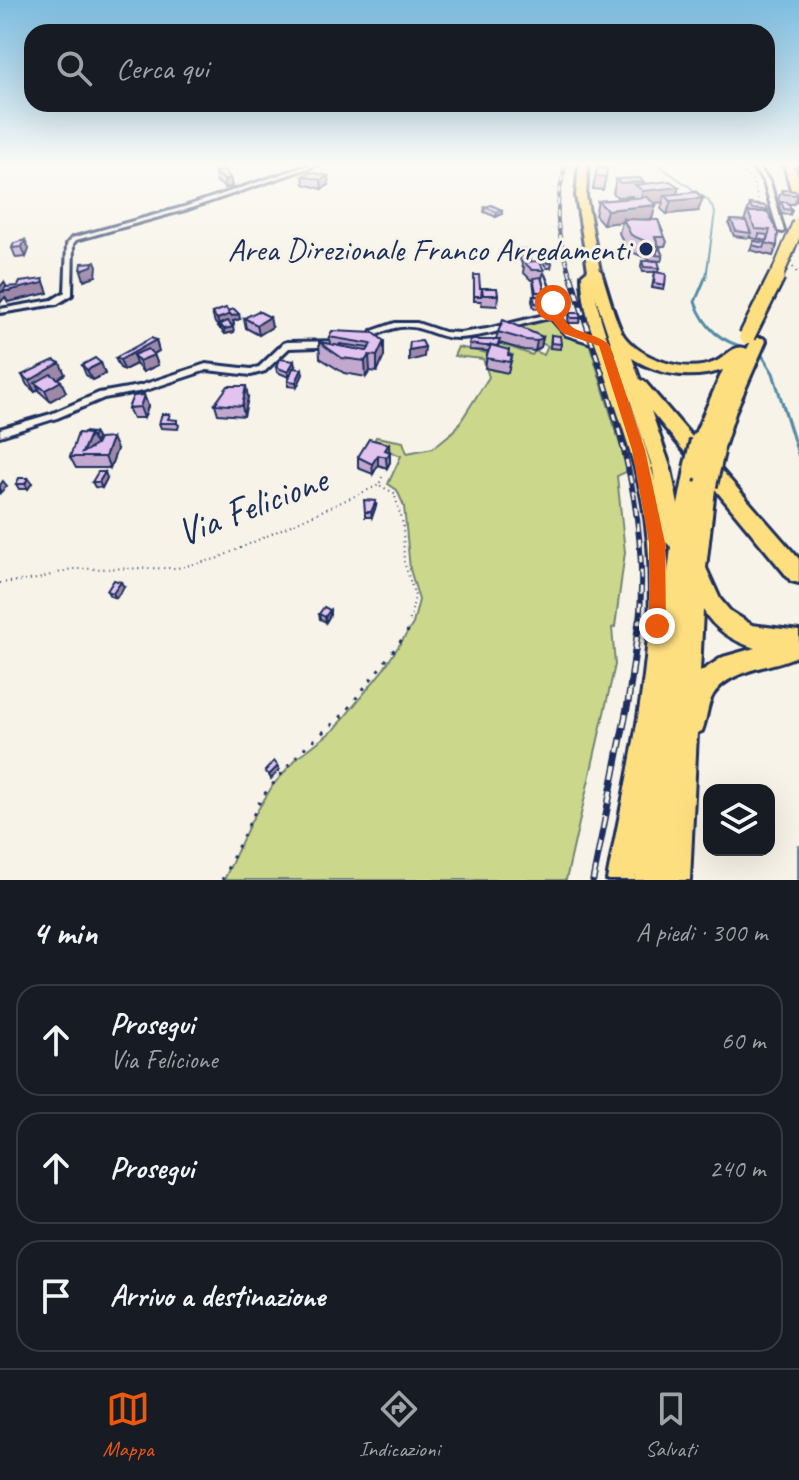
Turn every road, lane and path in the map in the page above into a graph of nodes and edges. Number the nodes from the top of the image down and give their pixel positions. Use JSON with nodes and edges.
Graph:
{"nodes":[{"id":1,"x":195,"y":205,"type":"edge"},
{"id":2,"x":583,"y":205,"type":"edge"},
{"id":3,"x":760,"y":205,"type":"edge"},
{"id":4,"x":774,"y":205,"type":"edge"},
{"id":5,"x":762,"y":211,"type":"edge"},
{"id":6,"x":796,"y":226,"type":"edge"},
{"id":7,"x":795,"y":260,"type":"edge"},
{"id":8,"x":539,"y":269,"type":"edge"},
{"id":9,"x":799,"y":275,"type":"edge"},
{"id":10,"x":0,"y":311,"type":"edge"},
{"id":11,"x":553,"y":315,"type":"junction"},
{"id":12,"x":605,"y":340,"type":"junction"},
{"id":13,"x":740,"y":360,"type":"junction"},
{"id":14,"x":627,"y":363,"type":"junction"},
{"id":15,"x":0,"y":433,"type":"edge"},
{"id":16,"x":382,"y":477,"type":"dead end"},
{"id":17,"x":700,"y":477,"type":"junction"},
{"id":18,"x":379,"y":485,"type":"junction"},
{"id":19,"x":698,"y":531,"type":"junction"},
{"id":20,"x":799,"y":574,"type":"edge"},
{"id":21,"x":676,"y":579,"type":"junction"},
{"id":22,"x":0,"y":583,"type":"edge"},
{"id":23,"x":799,"y":642,"type":"edge"},
{"id":24,"x":222,"y":880,"type":"edge"},
{"id":25,"x":621,"y":880,"type":"edge"},
{"id":26,"x":650,"y":880,"type":"edge"},
{"id":27,"x":675,"y":880,"type":"edge"}],
"edges":[{"from":1,"to":10,"type":"street"},
{"from":2,"to":12,"type":"main road"},
{"from":3,"to":5,"type":"path"},
{"from":4,"to":6,"type":"street"},
{"from":6,"to":13,"type":"highway","bridge":true},
{"from":7,"to":9,"type":"path"},
{"from":7,"to":13,"type":"highway"},
{"from":8,"to":11,"type":"lane"},
{"from":11,"to":12,"type":"street"},
{"from":11,"to":15,"type":"street"},
{"from":12,"to":13,"type":"highway"},
{"from":12,"to":14,"type":"highway"},
{"from":12,"to":25,"type":"main road"},
{"from":13,"to":17,"type":"highway","bridge":true},
{"from":14,"to":20,"type":"highway"},
{"from":14,"to":21,"type":"highway"},
{"from":16,"to":18,"type":"path"},
{"from":17,"to":19,"type":"highway"},
{"from":17,"to":21,"type":"highway"},
{"from":18,"to":22,"type":"path","name":"Via Felicione"},
{"from":18,"to":24,"type":"path"},
{"from":19,"to":23,"type":"highway"},
{"from":19,"to":27,"type":"highway"},
{"from":21,"to":26,"type":"highway"},
{"from":23,"to":27,"type":"highway"}]}
